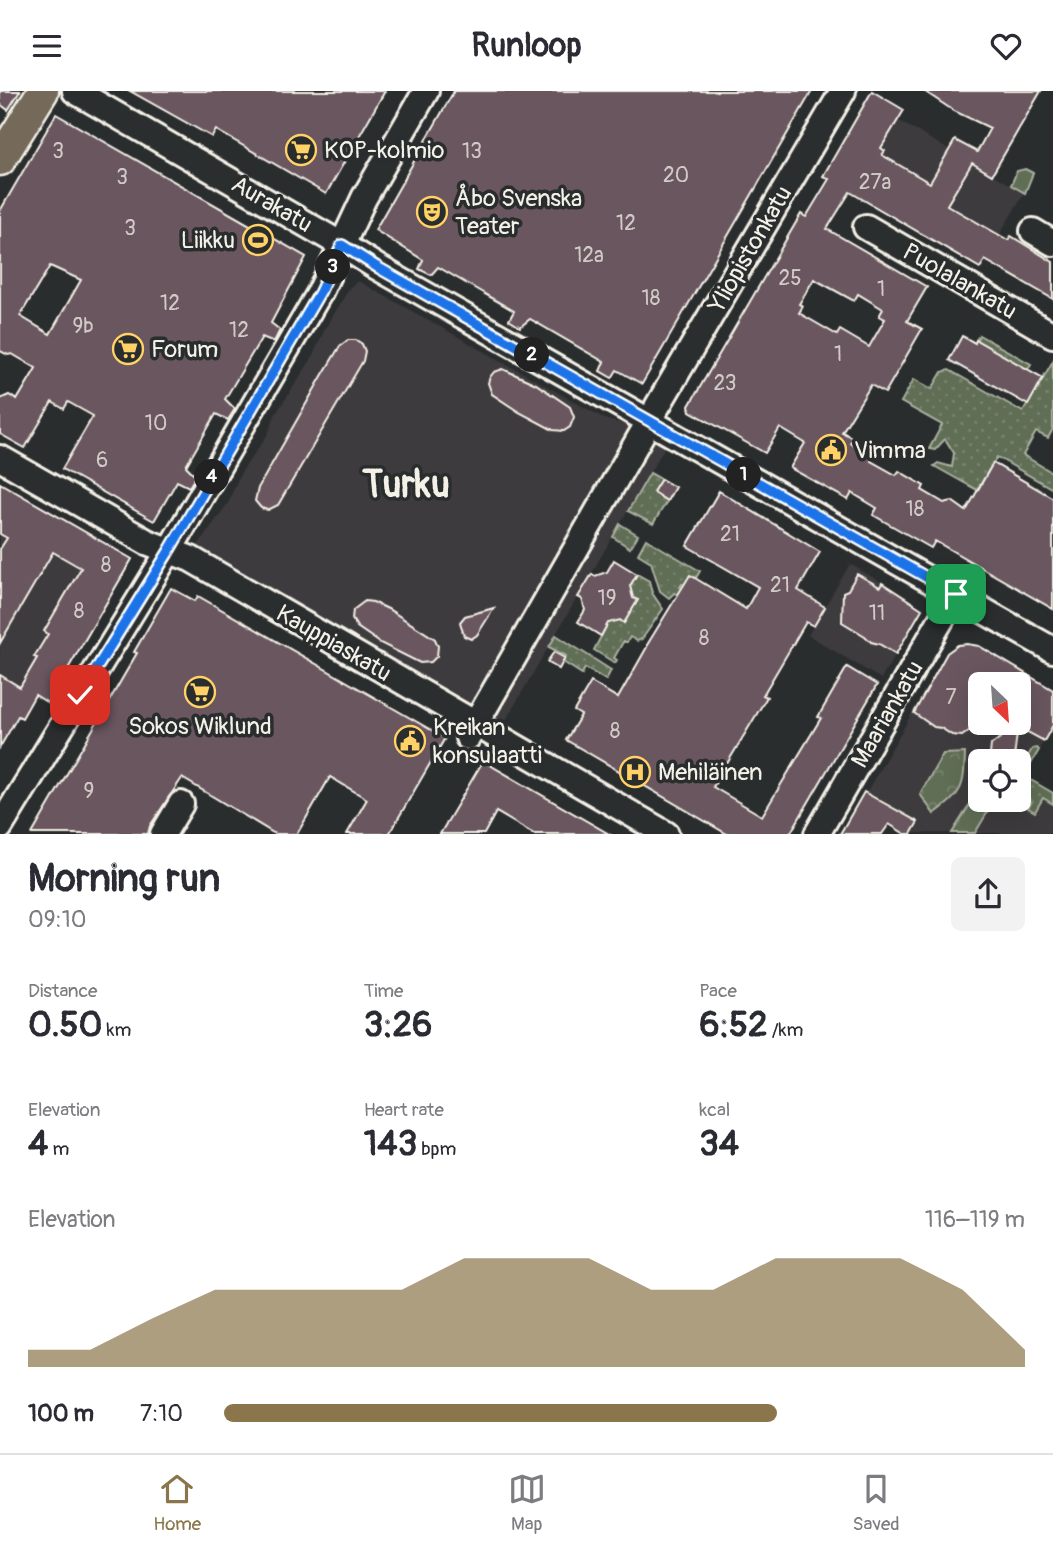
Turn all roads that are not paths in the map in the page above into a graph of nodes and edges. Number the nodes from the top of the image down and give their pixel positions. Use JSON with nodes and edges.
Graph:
{"nodes":[{"id":1,"x":43,"y":91,"type":"edge"},
{"id":2,"x":75,"y":91,"type":"edge"},
{"id":3,"x":426,"y":91,"type":"edge"},
{"id":4,"x":843,"y":91,"type":"edge"},
{"id":5,"x":0,"y":160,"type":"edge"},
{"id":6,"x":866,"y":227,"type":"dead end"},
{"id":7,"x":342,"y":245,"type":"junction"},
{"id":8,"x":1053,"y":335,"type":"edge"},
{"id":9,"x":657,"y":407,"type":"dead end"},
{"id":10,"x":643,"y":432,"type":"dead end"},
{"id":11,"x":0,"y":458,"type":"edge"},
{"id":12,"x":169,"y":551,"type":"junction"},
{"id":13,"x":956,"y":594,"type":"junction"},
{"id":14,"x":1053,"y":650,"type":"edge"},
{"id":15,"x":472,"y":731,"type":"junction"},
{"id":16,"x":181,"y":804,"type":"dead end"},
{"id":17,"x":0,"y":827,"type":"edge"},
{"id":18,"x":163,"y":834,"type":"edge"},
{"id":19,"x":666,"y":834,"type":"edge"},
{"id":20,"x":817,"y":834,"type":"edge"}],
"edges":[{"from":1,"to":5,"type":"main road"},
{"from":2,"to":7,"type":"street","name":"Aurakatu"},
{"from":3,"to":7,"type":"street"},
{"from":4,"to":9,"type":"street","name":"Yliopistonkatu"},
{"from":6,"to":8,"type":"street","name":"Puolalankatu"},
{"from":7,"to":12,"type":"street"},
{"from":7,"to":13,"type":"street","name":"Aurakatu"},
{"from":10,"to":15,"type":"street"},
{"from":11,"to":12,"type":"street","name":"Kauppiaskatu"},
{"from":12,"to":15,"type":"street","name":"Kauppiaskatu"},
{"from":12,"to":17,"type":"street"},
{"from":13,"to":14,"type":"street","name":"Aurakatu"},
{"from":13,"to":20,"type":"street","name":"Maariankatu"},
{"from":15,"to":19,"type":"street","name":"Kauppiaskatu"},
{"from":16,"to":18,"type":"street"}]}
